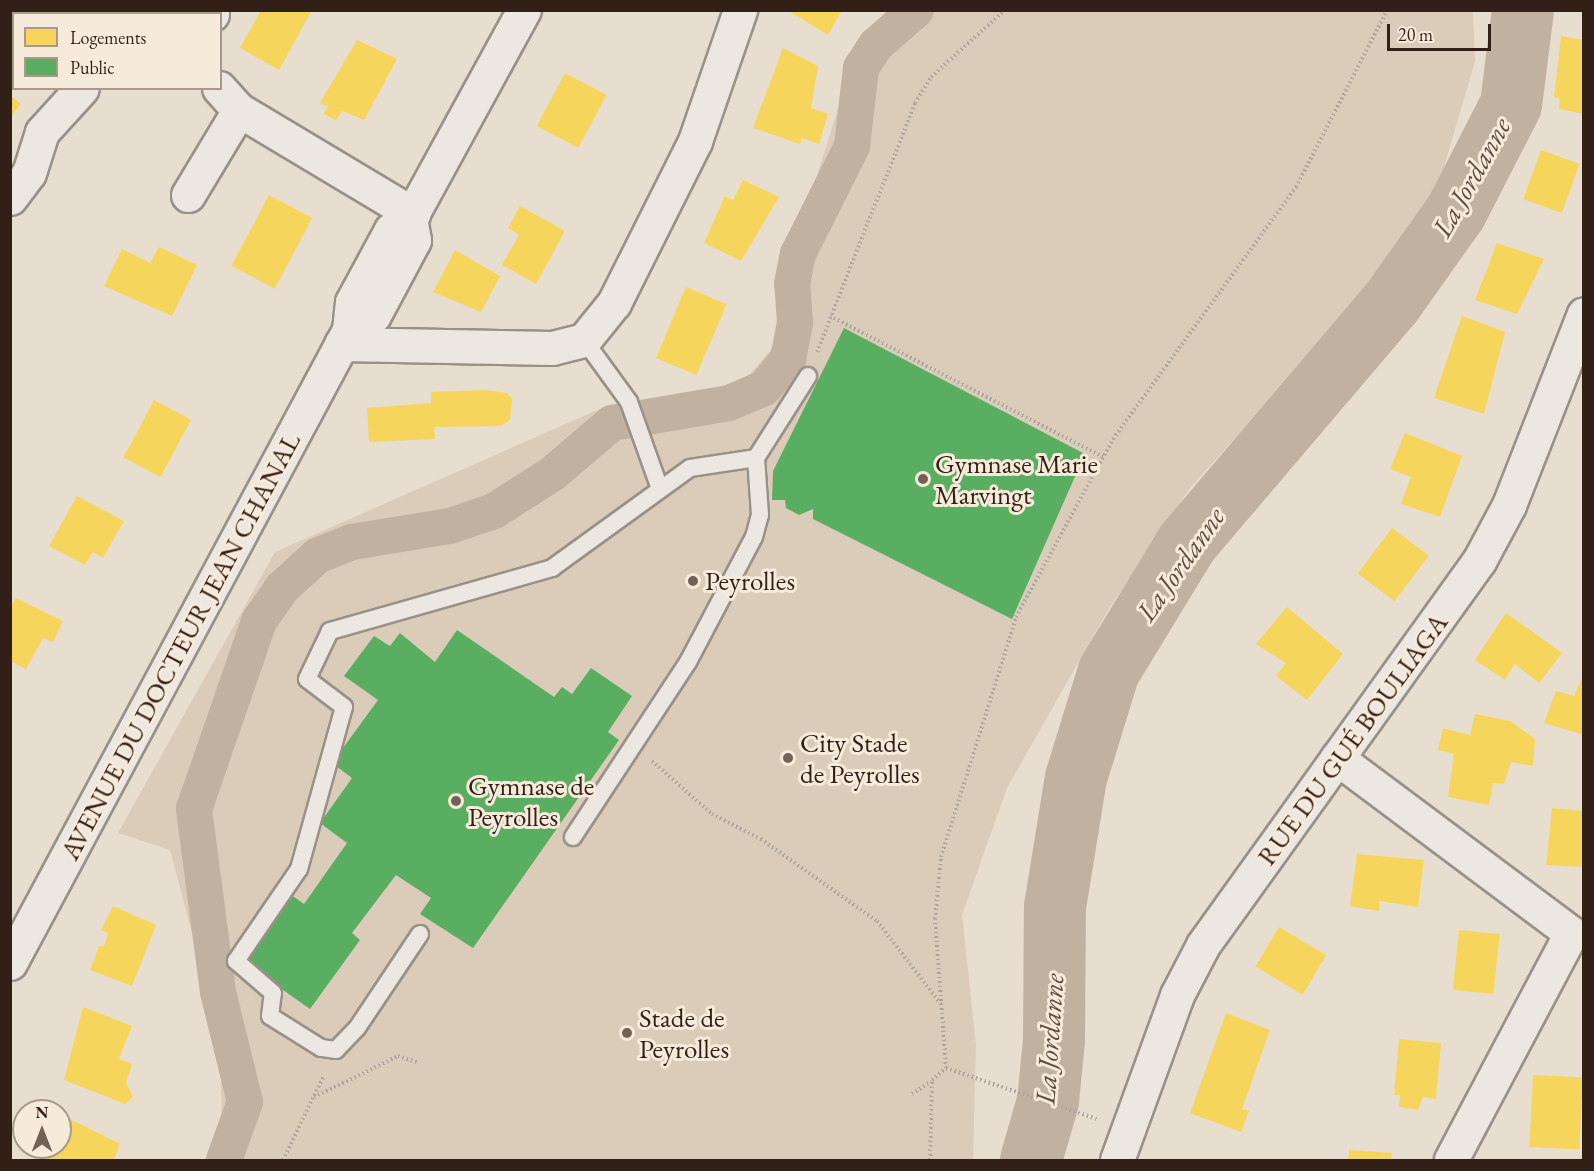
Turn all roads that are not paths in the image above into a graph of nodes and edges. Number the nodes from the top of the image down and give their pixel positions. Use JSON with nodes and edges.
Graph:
{"nodes":[{"id":1,"x":524,"y":10,"type":"edge"},
{"id":2,"x":740,"y":10,"type":"edge"},
{"id":3,"x":80,"y":90,"type":"edge"},
{"id":4,"x":229,"y":99,"type":"edge"},
{"id":5,"x":188,"y":195,"type":"dead end"},
{"id":6,"x":10,"y":198,"type":"edge"},
{"id":7,"x":411,"y":216,"type":"junction"},
{"id":8,"x":1584,"y":314,"type":"edge"},
{"id":9,"x":345,"y":337,"type":"junction"},
{"id":10,"x":584,"y":340,"type":"junction"},
{"id":11,"x":808,"y":376,"type":"road end"},
{"id":12,"x":756,"y":458,"type":"junction"},
{"id":13,"x":660,"y":489,"type":"junction"},
{"id":14,"x":1337,"y":758,"type":"junction"},
{"id":15,"x":573,"y":837,"type":"dead end"},
{"id":16,"x":1577,"y":930,"type":"edge"},
{"id":17,"x":420,"y":934,"type":"dead end"},
{"id":18,"x":10,"y":963,"type":"edge"},
{"id":19,"x":1118,"y":1161,"type":"edge"},
{"id":20,"x":1451,"y":1161,"type":"edge"}],
"edges":[{"from":1,"to":7,"type":"street","name":"AVENUE DU DOCTEUR JEAN CHANAL"},
{"from":2,"to":10,"type":"street"},
{"from":3,"to":6,"type":"street"},
{"from":4,"to":5,"type":"street"},
{"from":4,"to":7,"type":"street"},
{"from":7,"to":9,"type":"street","name":"AVENUE DU DOCTEUR JEAN CHANAL"},
{"from":8,"to":14,"type":"street","name":"RUE DU GUÉ BOULIAGA"},
{"from":9,"to":10,"type":"street"},
{"from":9,"to":18,"type":"street","name":"AVENUE DU DOCTEUR JEAN CHANAL"},
{"from":10,"to":13,"type":"lane"},
{"from":11,"to":12,"type":"lane"},
{"from":12,"to":13,"type":"lane"},
{"from":12,"to":15,"type":"lane"},
{"from":13,"to":17,"type":"lane"},
{"from":14,"to":16,"type":"street"},
{"from":14,"to":19,"type":"street","name":"RUE DU GUÉ BOULIAGA"},
{"from":16,"to":20,"type":"street"}]}
